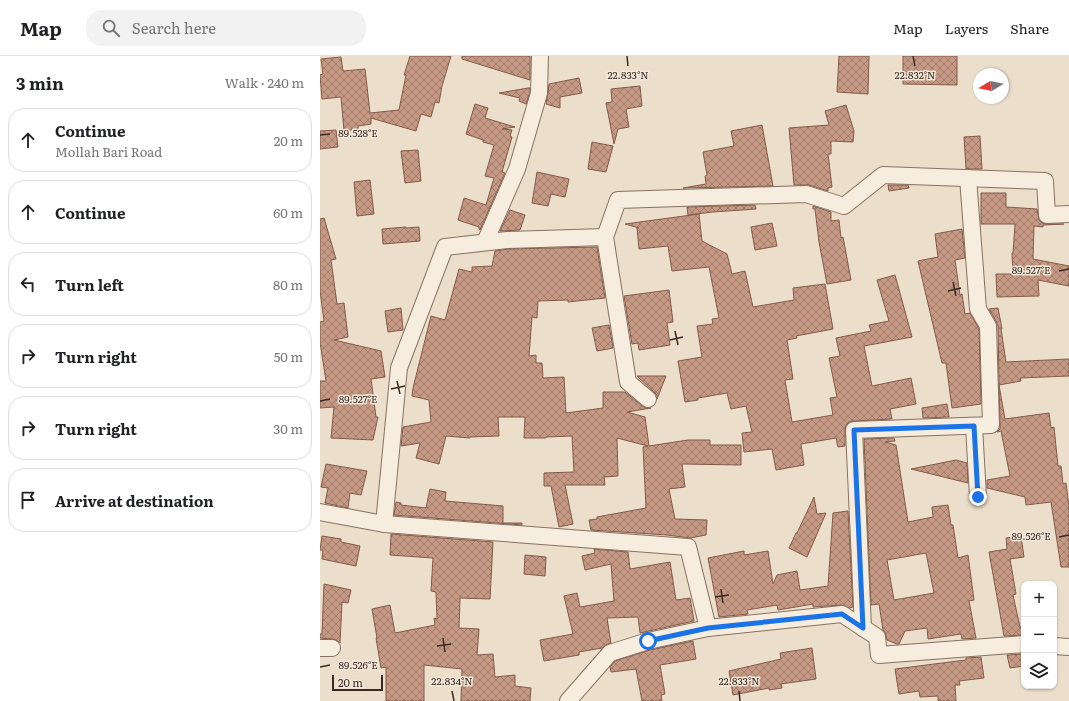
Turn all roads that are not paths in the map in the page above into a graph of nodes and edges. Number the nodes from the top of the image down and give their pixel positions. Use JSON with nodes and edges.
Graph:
{"nodes":[{"id":1,"x":540,"y":56,"type":"edge"},
{"id":2,"x":968,"y":178,"type":"junction"},
{"id":3,"x":1069,"y":214,"type":"edge"},
{"id":4,"x":605,"y":237,"type":"junction"},
{"id":5,"x":485,"y":242,"type":"junction"},
{"id":6,"x":648,"y":399,"type":"dead end"},
{"id":7,"x":974,"y":426,"type":"junction"},
{"id":8,"x":978,"y":497,"type":"dead end"},
{"id":9,"x":320,"y":512,"type":"edge"},
{"id":10,"x":384,"y":524,"type":"junction"},
{"id":11,"x":708,"y":628,"type":"junction"},
{"id":12,"x":863,"y":628,"type":"junction"},
{"id":13,"x":1021,"y":644,"type":"edge"},
{"id":14,"x":1057,"y":646,"type":"edge"},
{"id":15,"x":1069,"y":647,"type":"edge"},
{"id":16,"x":568,"y":701,"type":"edge"}],
"edges":[{"from":1,"to":5,"type":"street"},
{"from":2,"to":3,"type":"street"},
{"from":2,"to":4,"type":"street"},
{"from":2,"to":7,"type":"street"},
{"from":4,"to":5,"type":"street"},
{"from":4,"to":6,"type":"street"},
{"from":5,"to":10,"type":"street"},
{"from":7,"to":8,"type":"street"},
{"from":7,"to":12,"type":"street"},
{"from":9,"to":10,"type":"street"},
{"from":10,"to":11,"type":"street"},
{"from":11,"to":12,"type":"street"},
{"from":11,"to":16,"type":"street"},
{"from":12,"to":13,"type":"street"},
{"from":14,"to":15,"type":"street"}]}
